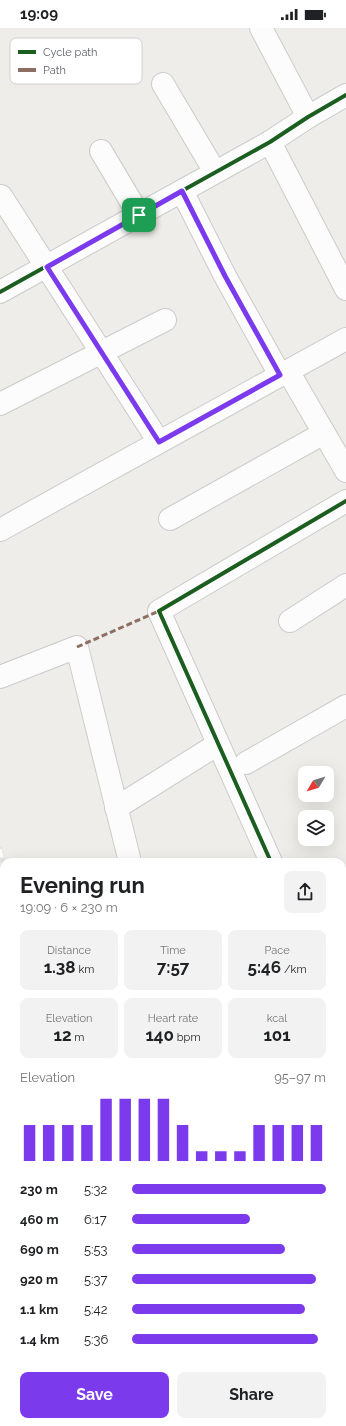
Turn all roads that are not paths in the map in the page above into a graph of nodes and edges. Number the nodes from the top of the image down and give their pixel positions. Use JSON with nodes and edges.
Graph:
{"nodes":[{"id":1,"x":261,"y":28,"type":"edge"},
{"id":2,"x":163,"y":84,"type":"dead end"},
{"id":3,"x":346,"y":95,"type":"edge"},
{"id":4,"x":308,"y":117,"type":"junction"},
{"id":5,"x":270,"y":142,"type":"junction"},
{"id":6,"x":101,"y":151,"type":"dead end"},
{"id":7,"x":215,"y":172,"type":"junction"},
{"id":8,"x":182,"y":191,"type":"junction"},
{"id":9,"x":1,"y":196,"type":"dead end"},
{"id":10,"x":139,"y":215,"type":"junction"},
{"id":11,"x":47,"y":267,"type":"junction"},
{"id":12,"x":346,"y":289,"type":"edge"},
{"id":13,"x":0,"y":292,"type":"edge"},
{"id":14,"x":165,"y":320,"type":"dead end"},
{"id":15,"x":346,"y":339,"type":"edge"},
{"id":16,"x":102,"y":353,"type":"junction"},
{"id":17,"x":284,"y":373,"type":"junction"},
{"id":18,"x":0,"y":404,"type":"edge"},
{"id":19,"x":324,"y":433,"type":"junction"},
{"id":20,"x":159,"y":442,"type":"junction"},
{"id":21,"x":346,"y":471,"type":"edge"},
{"id":22,"x":346,"y":501,"type":"edge"},
{"id":23,"x":170,"y":519,"type":"dead end"},
{"id":24,"x":0,"y":530,"type":"edge"},
{"id":25,"x":346,"y":585,"type":"edge"},
{"id":26,"x":290,"y":621,"type":"dead end"},
{"id":27,"x":0,"y":677,"type":"edge"},
{"id":28,"x":346,"y":706,"type":"edge"},
{"id":29,"x":218,"y":744,"type":"junction"},
{"id":30,"x":246,"y":763,"type":"dead end"},
{"id":31,"x":116,"y":808,"type":"junction"},
{"id":32,"x":129,"y":858,"type":"edge"},
{"id":33,"x":269,"y":858,"type":"edge"}],
"edges":[{"from":1,"to":4,"type":"street"},
{"from":2,"to":7,"type":"street"},
{"from":3,"to":4,"type":"street"},
{"from":4,"to":5,"type":"street"},
{"from":5,"to":7,"type":"street"},
{"from":5,"to":12,"type":"street"},
{"from":6,"to":10,"type":"street"},
{"from":7,"to":8,"type":"street"},
{"from":8,"to":10,"type":"street"},
{"from":8,"to":17,"type":"street"},
{"from":9,"to":11,"type":"street"},
{"from":10,"to":11,"type":"street"},
{"from":11,"to":13,"type":"street"},
{"from":11,"to":16,"type":"street"},
{"from":14,"to":16,"type":"street"},
{"from":15,"to":17,"type":"street"},
{"from":16,"to":18,"type":"street"},
{"from":16,"to":20,"type":"street"},
{"from":17,"to":19,"type":"street"},
{"from":17,"to":20,"type":"street"},
{"from":19,"to":21,"type":"street"},
{"from":19,"to":23,"type":"street"},
{"from":20,"to":24,"type":"street"},
{"from":22,"to":29,"type":"street"},
{"from":25,"to":26,"type":"street"},
{"from":27,"to":31,"type":"street"},
{"from":28,"to":30,"type":"street"},
{"from":29,"to":31,"type":"street"},
{"from":29,"to":33,"type":"street"},
{"from":31,"to":32,"type":"street"}]}
